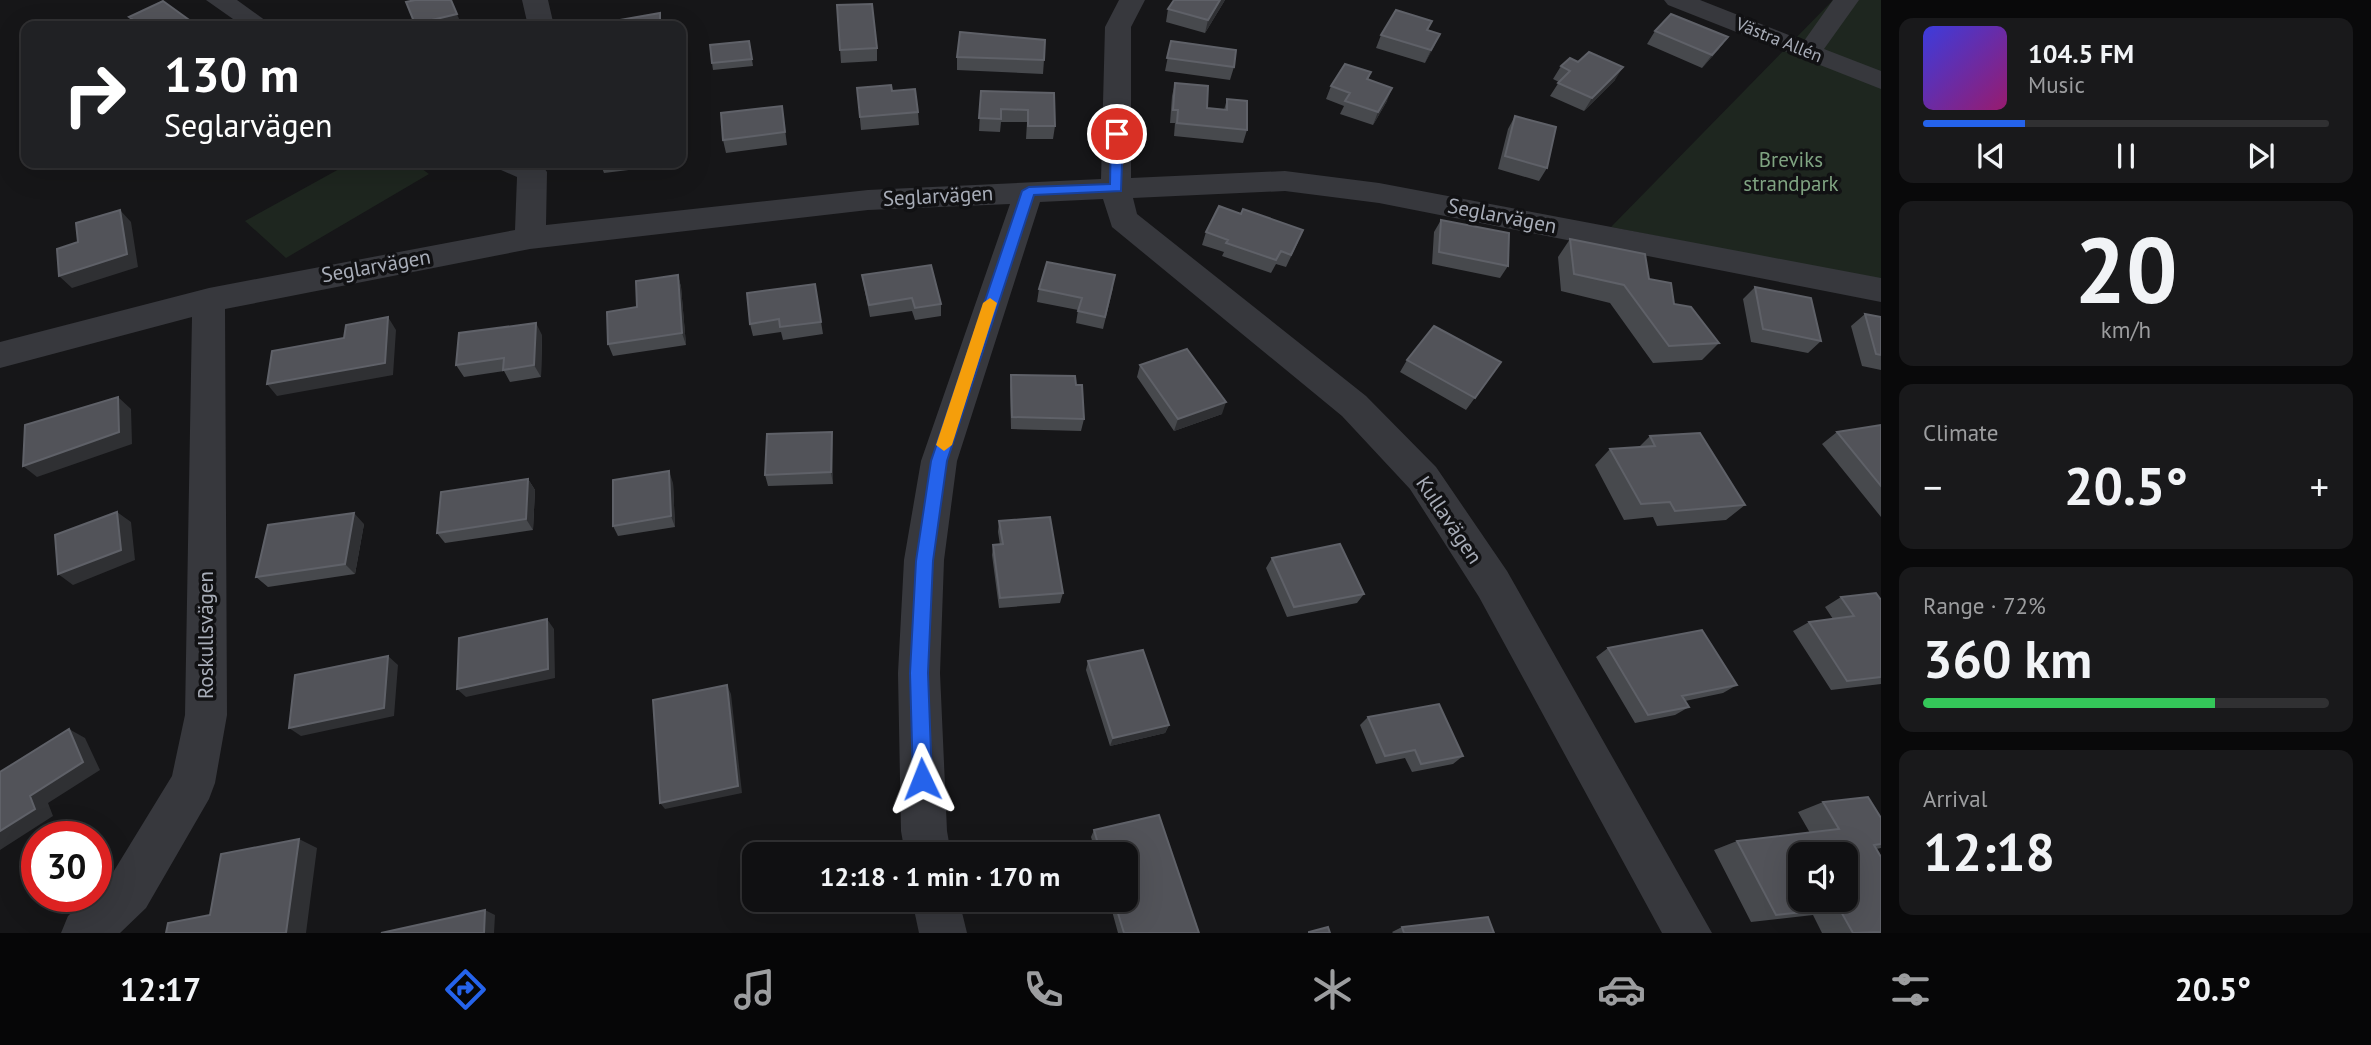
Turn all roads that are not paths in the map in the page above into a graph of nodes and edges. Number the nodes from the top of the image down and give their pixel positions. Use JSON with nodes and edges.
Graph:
{"nodes":[{"id":1,"x":219,"y":0,"type":"edge"},
{"id":2,"x":535,"y":0,"type":"edge"},
{"id":3,"x":1132,"y":0,"type":"edge"},
{"id":4,"x":1677,"y":0,"type":"edge"},
{"id":5,"x":1846,"y":0,"type":"edge"},
{"id":6,"x":252,"y":21,"type":"edge"},
{"id":7,"x":540,"y":21,"type":"edge"},
{"id":8,"x":1810,"y":52,"type":"junction"},
{"id":9,"x":1881,"y":81,"type":"edge"},
{"id":10,"x":525,"y":168,"type":"edge"},
{"id":11,"x":1116,"y":188,"type":"junction"},
{"id":12,"x":1029,"y":191,"type":"junction"},
{"id":13,"x":530,"y":238,"type":"junction"},
{"id":14,"x":1881,"y":290,"type":"edge"},
{"id":15,"x":209,"y":300,"type":"junction"},
{"id":16,"x":0,"y":355,"type":"edge"},
{"id":17,"x":926,"y":842,"type":"edge"},
{"id":18,"x":939,"y":912,"type":"edge"},
{"id":19,"x":85,"y":933,"type":"edge"},
{"id":20,"x":943,"y":933,"type":"edge"},
{"id":21,"x":1688,"y":933,"type":"edge"}],
"edges":[{"from":1,"to":6,"type":"street"},
{"from":2,"to":7,"type":"street"},
{"from":3,"to":11,"type":"street","name":"Kullavägen"},
{"from":4,"to":8,"type":"street","name":"Västra Allén"},
{"from":5,"to":8,"type":"street"},
{"from":8,"to":9,"type":"street","name":"Västra Allén"},
{"from":10,"to":13,"type":"street"},
{"from":11,"to":12,"type":"street","name":"Seglarvägen"},
{"from":11,"to":14,"type":"street","name":"Seglarvägen"},
{"from":11,"to":21,"type":"street","name":"Kullavägen"},
{"from":12,"to":13,"type":"street","name":"Seglarvägen"},
{"from":12,"to":17,"type":"street"},
{"from":13,"to":15,"type":"street","name":"Seglarvägen"},
{"from":15,"to":16,"type":"street","name":"Seglarvägen"},
{"from":15,"to":19,"type":"street","name":"Roskullsvägen"},
{"from":18,"to":20,"type":"street"}]}
